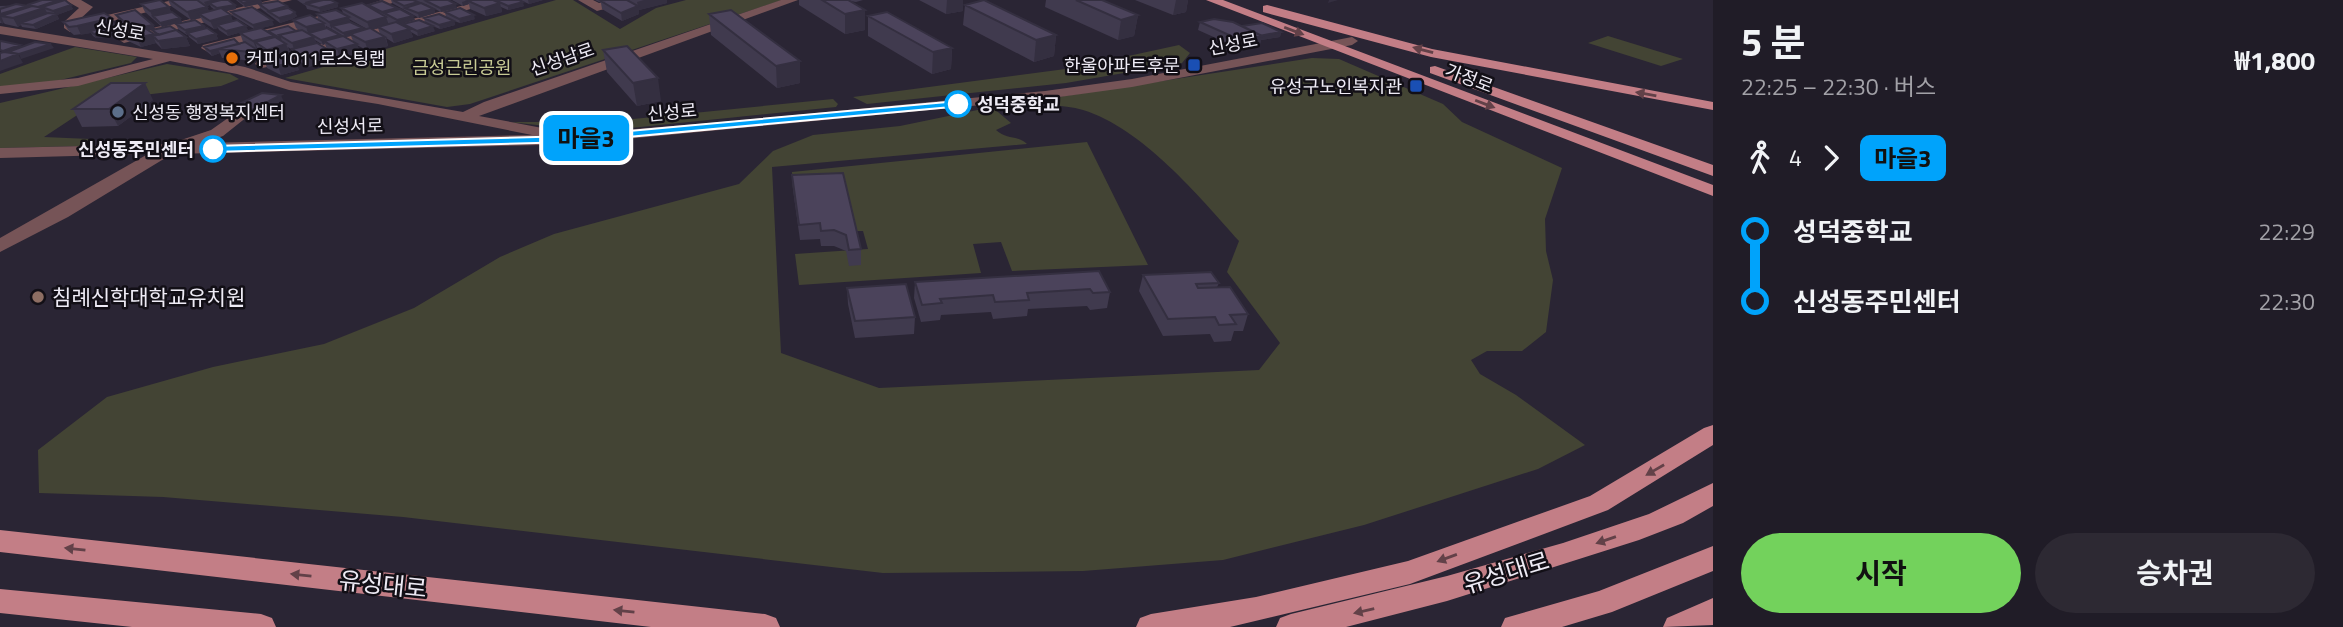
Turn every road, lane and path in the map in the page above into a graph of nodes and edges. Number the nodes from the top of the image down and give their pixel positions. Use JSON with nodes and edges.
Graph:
{"nodes":[{"id":1,"x":71,"y":0,"type":"edge"},
{"id":2,"x":188,"y":0,"type":"edge"},
{"id":3,"x":396,"y":0,"type":"edge"},
{"id":4,"x":496,"y":0,"type":"edge"},
{"id":5,"x":584,"y":0,"type":"edge"},
{"id":6,"x":631,"y":0,"type":"edge"},
{"id":7,"x":792,"y":0,"type":"edge"},
{"id":8,"x":1212,"y":0,"type":"edge"},
{"id":9,"x":1244,"y":0,"type":"edge"},
{"id":10,"x":287,"y":3,"type":"edge"},
{"id":11,"x":1268,"y":9,"type":"junction"},
{"id":12,"x":70,"y":27,"type":"junction"},
{"id":13,"x":0,"y":30,"type":"edge"},
{"id":14,"x":35,"y":36,"type":"junction"},
{"id":15,"x":1352,"y":41,"type":"junction"},
{"id":16,"x":0,"y":43,"type":"edge"},
{"id":17,"x":100,"y":45,"type":"junction"},
{"id":18,"x":1330,"y":45,"type":"junction"},
{"id":19,"x":170,"y":58,"type":"junction"},
{"id":20,"x":240,"y":70,"type":"junction"},
{"id":21,"x":289,"y":86,"type":"junction"},
{"id":22,"x":0,"y":90,"type":"edge"},
{"id":23,"x":1713,"y":106,"type":"edge"},
{"id":24,"x":467,"y":116,"type":"junction"},
{"id":25,"x":574,"y":139,"type":"junction"},
{"id":26,"x":167,"y":150,"type":"junction"},
{"id":27,"x":0,"y":153,"type":"edge"},
{"id":28,"x":1713,"y":171,"type":"edge"},
{"id":29,"x":1713,"y":191,"type":"edge"},
{"id":30,"x":0,"y":246,"type":"edge"},
{"id":31,"x":1713,"y":434,"type":"edge"},
{"id":32,"x":1713,"y":493,"type":"edge"},
{"id":33,"x":0,"y":541,"type":"edge"},
{"id":34,"x":1713,"y":557,"type":"edge"},
{"id":35,"x":0,"y":601,"type":"edge"},
{"id":36,"x":1713,"y":611,"type":"edge"},
{"id":37,"x":261,"y":627,"type":"edge"},
{"id":38,"x":765,"y":627,"type":"edge"},
{"id":39,"x":1151,"y":627,"type":"edge"},
{"id":40,"x":1292,"y":627,"type":"edge"},
{"id":41,"x":1516,"y":627,"type":"edge"},
{"id":42,"x":1678,"y":627,"type":"edge"}],
"edges":[{"from":1,"to":12,"type":"street"},
{"from":2,"to":12,"type":"street"},
{"from":3,"to":19,"type":"street"},
{"from":4,"to":20,"type":"street"},
{"from":5,"to":6,"type":"street"},
{"from":7,"to":24,"type":"street","name":"신성남로"},
{"from":8,"to":18,"type":"main road","name":"가정로","one_way":true},
{"from":9,"to":11,"type":"main road","name":"가정로"},
{"from":10,"to":17,"type":"street"},
{"from":11,"to":15,"type":"main road","name":"가정로"},
{"from":23,"to":11,"type":"main road","one_way":true},
{"from":12,"to":14,"type":"street"},
{"from":13,"to":14,"type":"street","name":"신성로"},
{"from":14,"to":16,"type":"street"},
{"from":14,"to":17,"type":"street","name":"신성로"},
{"from":15,"to":18,"type":"street","name":"신성로"},
{"from":15,"to":28,"type":"main road","name":"가정로"},
{"from":17,"to":19,"type":"street","name":"신성로"},
{"from":18,"to":25,"type":"street","name":"신성로"},
{"from":18,"to":29,"type":"main road","name":"가정로","one_way":true},
{"from":19,"to":20,"type":"street","name":"신성로"},
{"from":19,"to":22,"type":"street"},
{"from":20,"to":21,"type":"street","name":"신성로"},
{"from":21,"to":24,"type":"street","name":"신성로"},
{"from":21,"to":26,"type":"street"},
{"from":24,"to":25,"type":"street","name":"신성로"},
{"from":25,"to":26,"type":"street","name":"신성서로"},
{"from":26,"to":27,"type":"street","name":"신성서로"},
{"from":26,"to":30,"type":"street"},
{"from":31,"to":39,"type":"main road","one_way":true},
{"from":32,"to":40,"type":"main road","name":"유성대로","one_way":true},
{"from":38,"to":33,"type":"main road","name":"유성대로","one_way":true},
{"from":34,"to":41,"type":"main road"},
{"from":35,"to":37,"type":"main road"},
{"from":36,"to":42,"type":"main road"}]}
